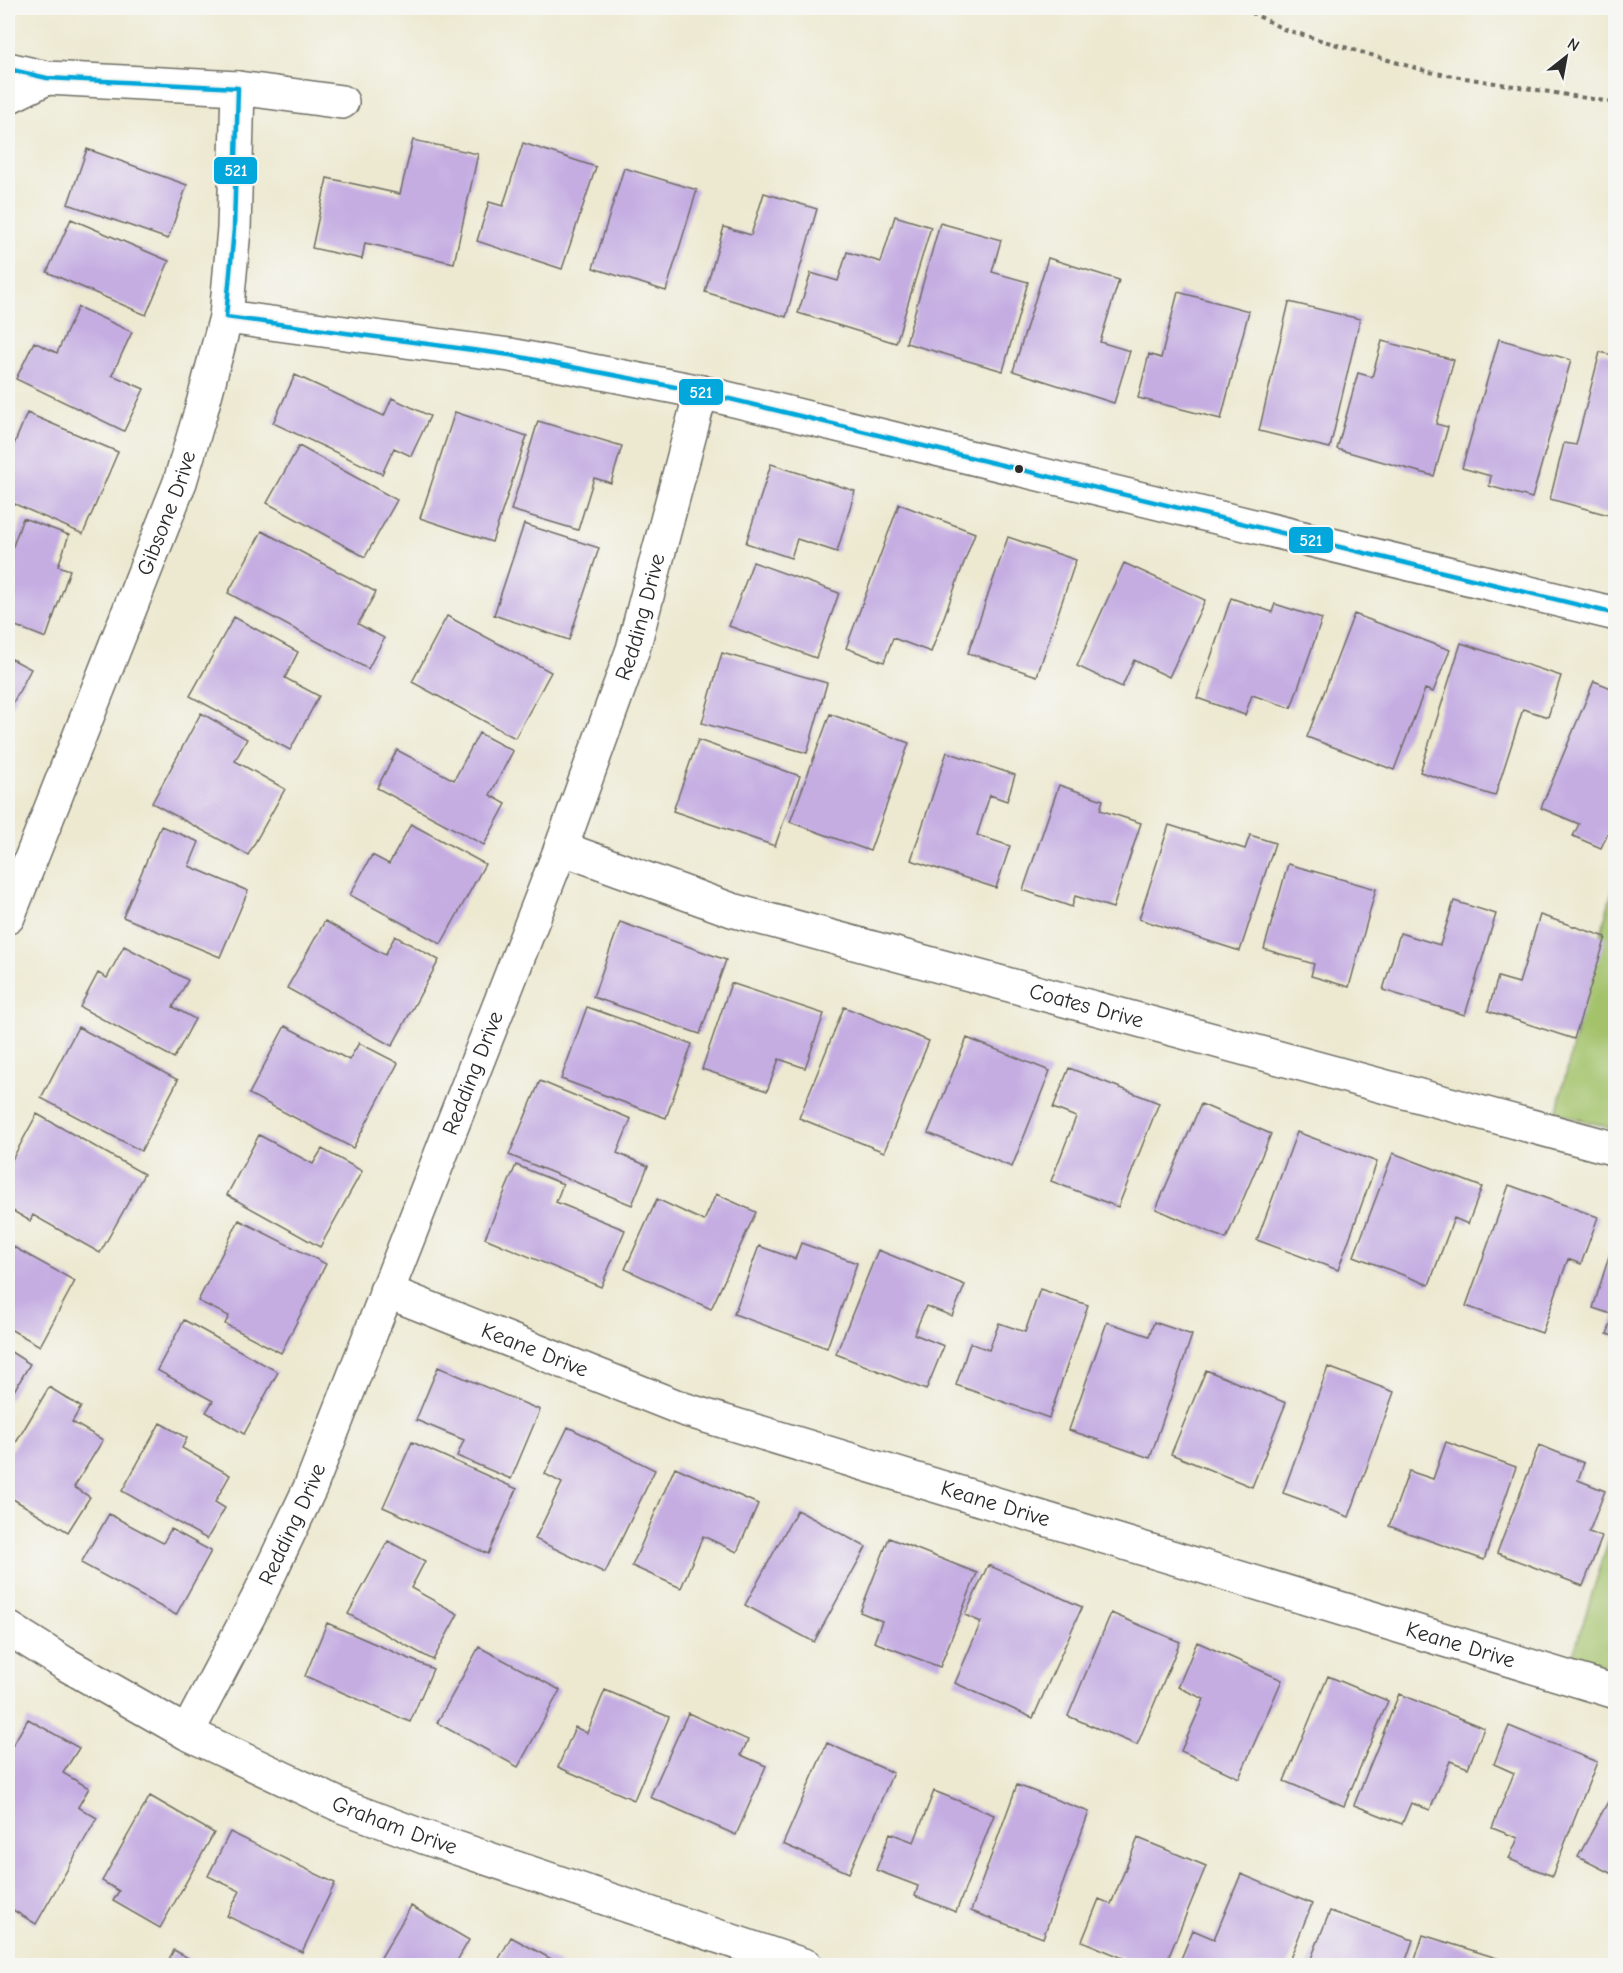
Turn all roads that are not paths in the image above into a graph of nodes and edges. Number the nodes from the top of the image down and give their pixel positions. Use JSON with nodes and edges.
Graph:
{"nodes":[{"id":1,"x":8,"y":69,"type":"edge"},
{"id":2,"x":47,"y":78,"type":"junction"},
{"id":3,"x":238,"y":88,"type":"junction"},
{"id":4,"x":8,"y":97,"type":"edge"},
{"id":5,"x":342,"y":102,"type":"dead end"},
{"id":6,"x":226,"y":317,"type":"junction"},
{"id":7,"x":701,"y":392,"type":"junction"},
{"id":8,"x":1616,"y":614,"type":"edge"},
{"id":9,"x":561,"y":848,"type":"junction"},
{"id":10,"x":8,"y":917,"type":"edge"},
{"id":11,"x":1616,"y":1149,"type":"edge"},
{"id":12,"x":386,"y":1291,"type":"junction"},
{"id":13,"x":8,"y":1628,"type":"edge"},
{"id":14,"x":1616,"y":1692,"type":"edge"},
{"id":15,"x":187,"y":1733,"type":"junction"},
{"id":16,"x":806,"y":1965,"type":"edge"}],
"edges":[{"from":1,"to":2,"type":"street"},
{"from":2,"to":3,"type":"street"},
{"from":2,"to":4,"type":"street"},
{"from":3,"to":5,"type":"street"},
{"from":3,"to":6,"type":"street","name":"Gibsone Drive"},
{"from":6,"to":7,"type":"street"},
{"from":6,"to":10,"type":"street","name":"Gibsone Drive"},
{"from":7,"to":8,"type":"street"},
{"from":7,"to":9,"type":"street","name":"Redding Drive"},
{"from":9,"to":11,"type":"street","name":"Coates Drive"},
{"from":9,"to":12,"type":"street","name":"Redding Drive"},
{"from":12,"to":14,"type":"street","name":"Keane Drive"},
{"from":12,"to":15,"type":"street","name":"Redding Drive"},
{"from":13,"to":15,"type":"street","name":"Graham Drive"},
{"from":15,"to":16,"type":"street","name":"Graham Drive"}]}
